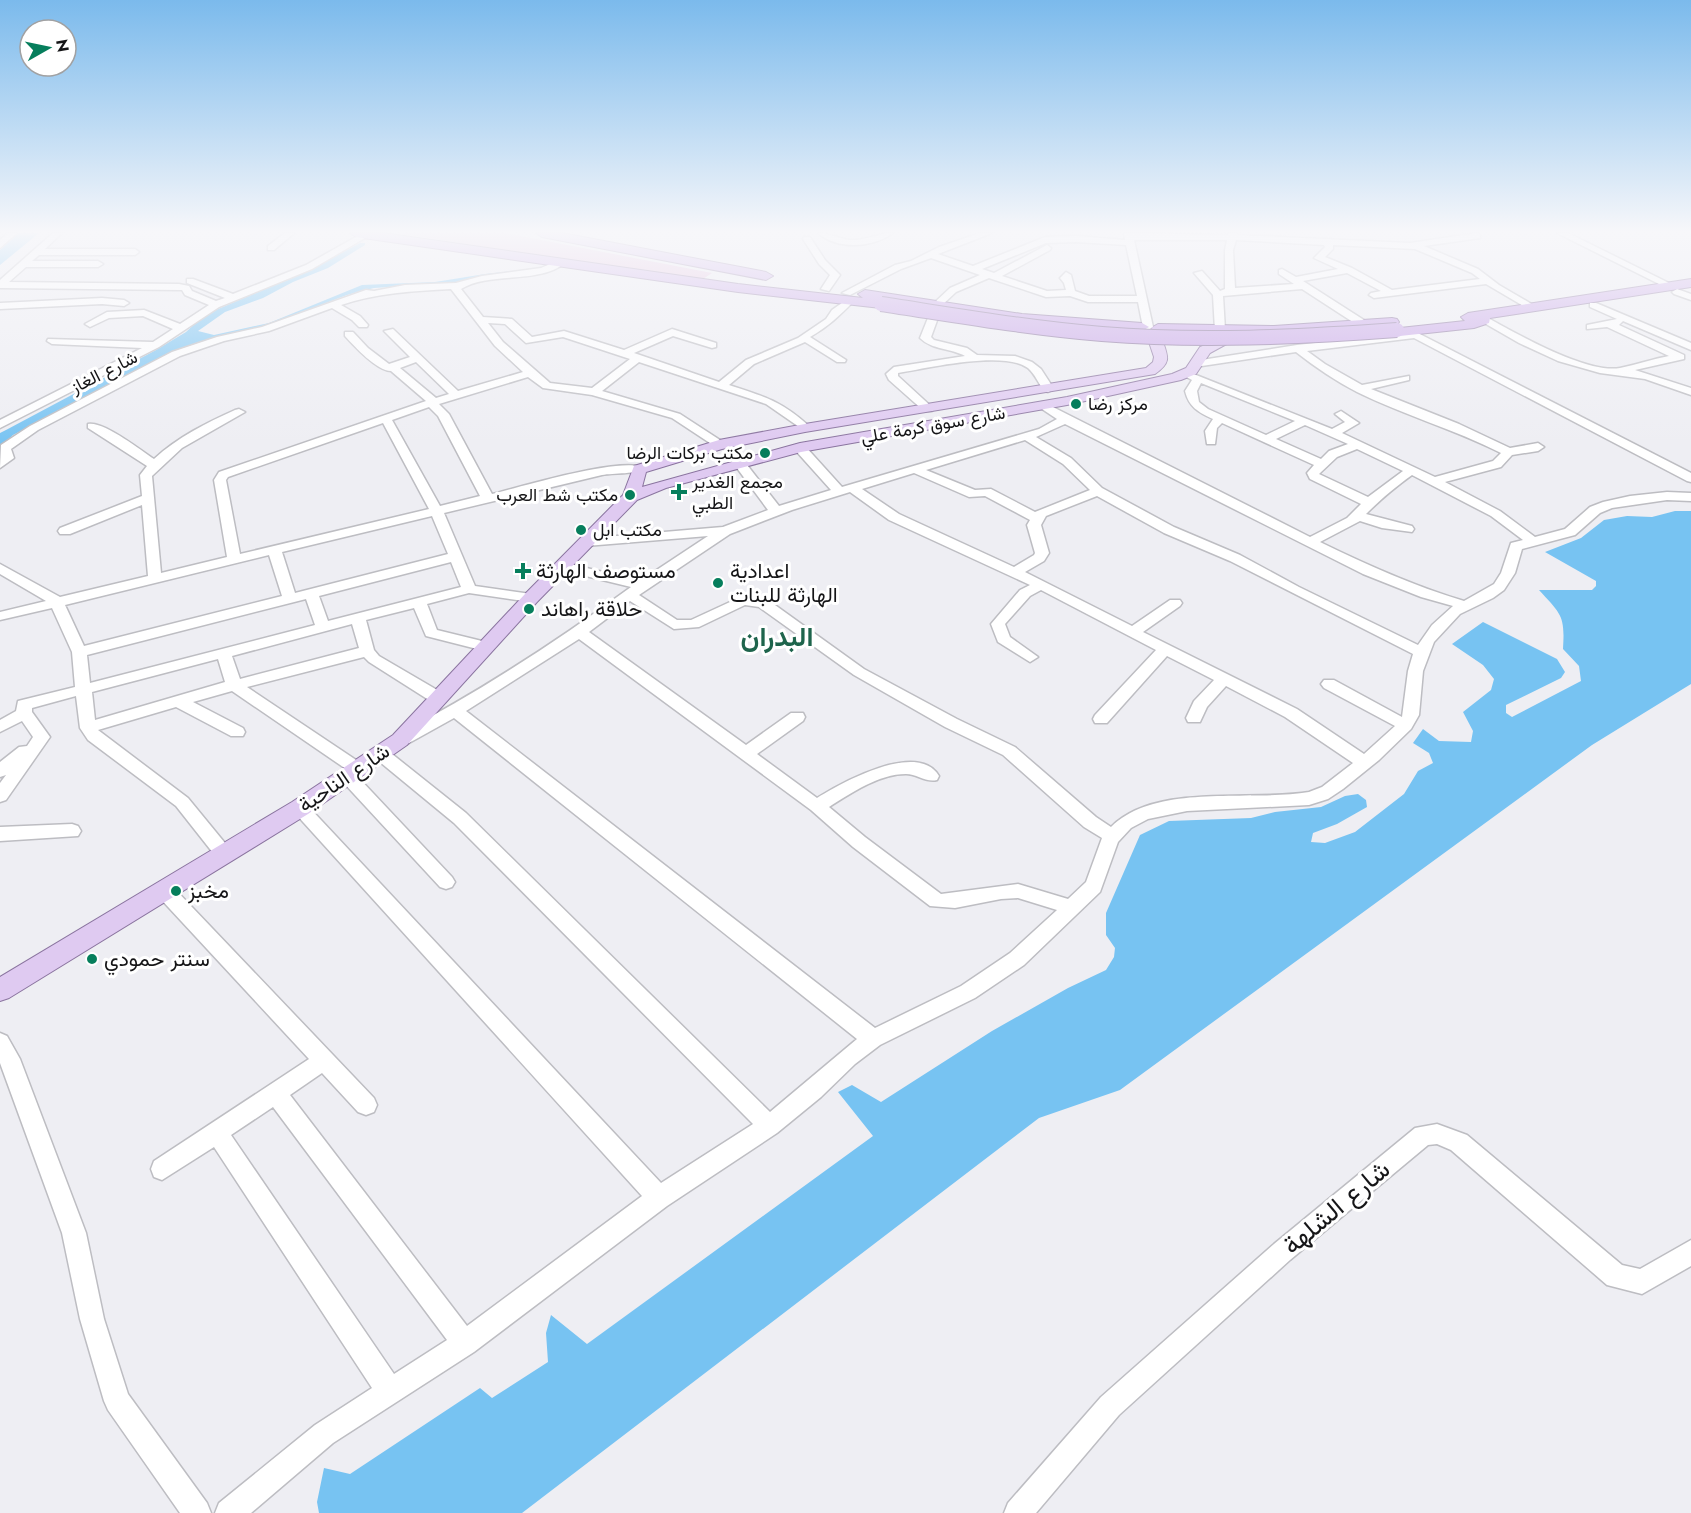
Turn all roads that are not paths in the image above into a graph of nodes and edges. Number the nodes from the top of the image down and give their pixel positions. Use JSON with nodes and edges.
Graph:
{"nodes":[{"id":1,"x":49,"y":304,"type":"edge"},
{"id":2,"x":213,"y":304,"type":"edge"},
{"id":3,"x":220,"y":304,"type":"edge"},
{"id":4,"x":337,"y":304,"type":"edge"},
{"id":5,"x":467,"y":304,"type":"edge"},
{"id":6,"x":842,"y":304,"type":"edge"},
{"id":7,"x":892,"y":304,"type":"edge"},
{"id":8,"x":892,"y":304,"type":"edge"},
{"id":9,"x":941,"y":304,"type":"edge"},
{"id":10,"x":1144,"y":304,"type":"edge"},
{"id":11,"x":1220,"y":304,"type":"edge"},
{"id":12,"x":1331,"y":304,"type":"edge"},
{"id":13,"x":1526,"y":304,"type":"edge"},
{"id":14,"x":1554,"y":304,"type":"edge"},
{"id":15,"x":1602,"y":304,"type":"edge"},
{"id":16,"x":216,"y":305,"type":"junction"},
{"id":17,"x":333,"y":305,"type":"junction"},
{"id":18,"x":1593,"y":305,"type":"junction"},
{"id":19,"x":0,"y":306,"type":"edge"},
{"id":20,"x":1530,"y":306,"type":"junction"},
{"id":21,"x":935,"y":310,"type":"junction"},
{"id":22,"x":1481,"y":318,"type":"junction"},
{"id":23,"x":479,"y":320,"type":"junction"},
{"id":24,"x":1631,"y":320,"type":"junction"},
{"id":25,"x":90,"y":324,"type":"dead end"},
{"id":26,"x":1363,"y":324,"type":"junction"},
{"id":27,"x":1609,"y":324,"type":"junction"},
{"id":28,"x":363,"y":325,"type":"dead end"},
{"id":29,"x":1591,"y":327,"type":"dead end"},
{"id":30,"x":182,"y":328,"type":"junction"},
{"id":31,"x":389,"y":331,"type":"dead end"},
{"id":32,"x":1404,"y":331,"type":"junction"},
{"id":33,"x":1151,"y":333,"type":"junction"},
{"id":34,"x":349,"y":334,"type":"dead end"},
{"id":35,"x":1215,"y":335,"type":"junction"},
{"id":36,"x":526,"y":338,"type":"junction"},
{"id":37,"x":804,"y":339,"type":"junction"},
{"id":38,"x":51,"y":341,"type":"dead end"},
{"id":39,"x":499,"y":344,"type":"junction"},
{"id":40,"x":155,"y":345,"type":"junction"},
{"id":41,"x":712,"y":345,"type":"dead end"},
{"id":42,"x":1691,"y":347,"type":"edge"},
{"id":43,"x":1297,"y":348,"type":"junction"},
{"id":44,"x":626,"y":353,"type":"junction"},
{"id":45,"x":639,"y":357,"type":"junction"},
{"id":46,"x":1685,"y":357,"type":"edge"},
{"id":47,"x":418,"y":358,"type":"junction"},
{"id":48,"x":974,"y":358,"type":"junction"},
{"id":49,"x":841,"y":360,"type":"dead end"},
{"id":50,"x":1183,"y":364,"type":"junction"},
{"id":51,"x":393,"y":367,"type":"junction"},
{"id":52,"x":1617,"y":372,"type":"junction"},
{"id":53,"x":530,"y":374,"type":"junction"},
{"id":54,"x":1405,"y":378,"type":"dead end"},
{"id":55,"x":721,"y":386,"type":"junction"},
{"id":56,"x":1048,"y":389,"type":"junction"},
{"id":57,"x":1359,"y":389,"type":"junction"},
{"id":58,"x":594,"y":392,"type":"junction"},
{"id":59,"x":1691,"y":392,"type":"edge"},
{"id":60,"x":456,"y":395,"type":"junction"},
{"id":61,"x":432,"y":402,"type":"junction"},
{"id":62,"x":1043,"y":405,"type":"junction"},
{"id":63,"x":928,"y":409,"type":"junction"},
{"id":64,"x":239,"y":412,"type":"dead end"},
{"id":65,"x":1341,"y":414,"type":"dead end"},
{"id":66,"x":6,"y":417,"type":"edge"},
{"id":67,"x":386,"y":418,"type":"junction"},
{"id":68,"x":1065,"y":419,"type":"junction"},
{"id":69,"x":1220,"y":419,"type":"junction"},
{"id":70,"x":1304,"y":421,"type":"junction"},
{"id":71,"x":0,"y":425,"type":"edge"},
{"id":72,"x":92,"y":426,"type":"dead end"},
{"id":73,"x":805,"y":428,"type":"junction"},
{"id":74,"x":1332,"y":433,"type":"junction"},
{"id":75,"x":1026,"y":436,"type":"junction"},
{"id":76,"x":1266,"y":439,"type":"junction"},
{"id":77,"x":1211,"y":441,"type":"dead end"},
{"id":78,"x":718,"y":445,"type":"junction"},
{"id":79,"x":1357,"y":445,"type":"junction"},
{"id":80,"x":1538,"y":447,"type":"dead end"},
{"id":81,"x":800,"y":448,"type":"junction"},
{"id":82,"x":1509,"y":452,"type":"junction"},
{"id":83,"x":683,"y":454,"type":"junction"},
{"id":84,"x":0,"y":464,"type":"edge"},
{"id":85,"x":740,"y":464,"type":"junction"},
{"id":86,"x":1322,"y":464,"type":"junction"},
{"id":87,"x":154,"y":465,"type":"junction"},
{"id":88,"x":915,"y":470,"type":"junction"},
{"id":89,"x":1412,"y":470,"type":"junction"},
{"id":90,"x":700,"y":474,"type":"junction"},
{"id":91,"x":1691,"y":478,"type":"edge"},
{"id":92,"x":635,"y":481,"type":"junction"},
{"id":93,"x":1434,"y":481,"type":"junction"},
{"id":94,"x":846,"y":490,"type":"junction"},
{"id":95,"x":1098,"y":491,"type":"junction"},
{"id":96,"x":487,"y":497,"type":"junction"},
{"id":97,"x":1691,"y":497,"type":"edge"},
{"id":98,"x":146,"y":499,"type":"junction"},
{"id":99,"x":1371,"y":504,"type":"junction"},
{"id":100,"x":436,"y":510,"type":"junction"},
{"id":101,"x":776,"y":511,"type":"junction"},
{"id":102,"x":1359,"y":516,"type":"junction"},
{"id":103,"x":1036,"y":518,"type":"junction"},
{"id":104,"x":1407,"y":530,"type":"dead end"},
{"id":105,"x":64,"y":531,"type":"dead end"},
{"id":106,"x":725,"y":531,"type":"junction"},
{"id":107,"x":1532,"y":541,"type":"junction"},
{"id":108,"x":586,"y":542,"type":"junction"},
{"id":109,"x":1310,"y":542,"type":"junction"},
{"id":110,"x":274,"y":549,"type":"junction"},
{"id":111,"x":454,"y":557,"type":"junction"},
{"id":112,"x":234,"y":559,"type":"junction"},
{"id":113,"x":562,"y":566,"type":"junction"},
{"id":114,"x":0,"y":568,"type":"edge"},
{"id":115,"x":1015,"y":572,"type":"junction"},
{"id":116,"x":155,"y":578,"type":"junction"},
{"id":117,"x":1041,"y":585,"type":"junction"},
{"id":118,"x":469,"y":589,"type":"junction"},
{"id":119,"x":636,"y":590,"type":"junction"},
{"id":120,"x":311,"y":593,"type":"junction"},
{"id":121,"x":531,"y":598,"type":"junction"},
{"id":122,"x":290,"y":599,"type":"junction"},
{"id":123,"x":57,"y":602,"type":"junction"},
{"id":124,"x":419,"y":602,"type":"junction"},
{"id":125,"x":1175,"y":603,"type":"dead end"},
{"id":126,"x":1467,"y":606,"type":"junction"},
{"id":127,"x":358,"y":618,"type":"junction"},
{"id":128,"x":1,"y":619,"type":"edge"},
{"id":129,"x":323,"y":627,"type":"junction"},
{"id":130,"x":579,"y":632,"type":"junction"},
{"id":131,"x":1133,"y":632,"type":"junction"},
{"id":132,"x":485,"y":646,"type":"junction"},
{"id":133,"x":1165,"y":649,"type":"junction"},
{"id":134,"x":367,"y":651,"type":"junction"},
{"id":135,"x":79,"y":652,"type":"junction"},
{"id":136,"x":223,"y":652,"type":"junction"},
{"id":137,"x":1420,"y":652,"type":"junction"},
{"id":138,"x":1030,"y":657,"type":"dead end"},
{"id":139,"x":1222,"y":679,"type":"junction"},
{"id":140,"x":1329,"y":684,"type":"dead end"},
{"id":141,"x":234,"y":685,"type":"junction"},
{"id":142,"x":85,"y":688,"type":"junction"},
{"id":143,"x":438,"y":698,"type":"junction"},
{"id":144,"x":179,"y":702,"type":"junction"},
{"id":145,"x":455,"y":711,"type":"junction"},
{"id":146,"x":24,"y":713,"type":"junction"},
{"id":147,"x":797,"y":717,"type":"dead end"},
{"id":148,"x":1194,"y":718,"type":"dead end"},
{"id":149,"x":1101,"y":719,"type":"dead end"},
{"id":150,"x":1405,"y":725,"type":"junction"},
{"id":151,"x":0,"y":727,"type":"edge"},
{"id":152,"x":88,"y":728,"type":"junction"},
{"id":153,"x":237,"y":732,"type":"dead end"},
{"id":154,"x":42,"y":737,"type":"junction"},
{"id":155,"x":400,"y":740,"type":"junction"},
{"id":156,"x":381,"y":754,"type":"junction"},
{"id":157,"x":746,"y":754,"type":"junction"},
{"id":158,"x":1365,"y":763,"type":"junction"},
{"id":159,"x":0,"y":771,"type":"edge"},
{"id":160,"x":354,"y":773,"type":"junction"},
{"id":161,"x":931,"y":776,"type":"dead end"},
{"id":162,"x":0,"y":796,"type":"edge"},
{"id":163,"x":817,"y":806,"type":"junction"},
{"id":164,"x":300,"y":808,"type":"junction"},
{"id":165,"x":72,"y":831,"type":"dead end"},
{"id":166,"x":0,"y":834,"type":"edge"},
{"id":167,"x":1112,"y":836,"type":"junction"},
{"id":168,"x":223,"y":853,"type":"junction"},
{"id":169,"x":446,"y":882,"type":"dead end"},
{"id":170,"x":164,"y":890,"type":"junction"},
{"id":171,"x":1072,"y":908,"type":"junction"},
{"id":172,"x":0,"y":990,"type":"edge"},
{"id":173,"x":873,"y":1039,"type":"junction"},
{"id":174,"x":0,"y":1042,"type":"edge"},
{"id":175,"x":325,"y":1060,"type":"junction"},
{"id":176,"x":276,"y":1093,"type":"junction"},
{"id":177,"x":366,"y":1105,"type":"dead end"},
{"id":178,"x":769,"y":1126,"type":"junction"},
{"id":179,"x":217,"y":1133,"type":"junction"},
{"id":180,"x":162,"y":1169,"type":"dead end"},
{"id":181,"x":659,"y":1198,"type":"junction"},
{"id":182,"x":1691,"y":1252,"type":"edge"},
{"id":183,"x":465,"y":1343,"type":"junction"},
{"id":184,"x":390,"y":1391,"type":"junction"},
{"id":185,"x":197,"y":1513,"type":"edge"},
{"id":186,"x":229,"y":1513,"type":"edge"},
{"id":187,"x":1018,"y":1513,"type":"edge"}],
"edges":[{"from":1,"to":19,"type":"street"},
{"from":2,"to":16,"type":"street"},
{"from":3,"to":16,"type":"street","name":"شارع الغاز"},
{"from":4,"to":17,"type":"street"},
{"from":5,"to":23,"type":"street"},
{"from":6,"to":37,"type":"street"},
{"from":7,"to":32,"type":"highway","bridge":true},
{"from":8,"to":21,"type":"highway"},
{"from":9,"to":21,"type":"street"},
{"from":10,"to":33,"type":"street"},
{"from":11,"to":35,"type":"street"},
{"from":12,"to":26,"type":"street"},
{"from":13,"to":20,"type":"street"},
{"from":14,"to":20,"type":"highway"},
{"from":15,"to":18,"type":"highway"},
{"from":16,"to":30,"type":"street","name":"شارع الغاز"},
{"from":17,"to":28,"type":"street"},
{"from":17,"to":84,"type":"street"},
{"from":18,"to":22,"type":"highway"},
{"from":18,"to":24,"type":"street"},
{"from":20,"to":22,"type":"highway"},
{"from":21,"to":33,"type":"highway"},
{"from":21,"to":48,"type":"street"},
{"from":22,"to":26,"type":"highway"},
{"from":22,"to":32,"type":"highway"},
{"from":22,"to":52,"type":"street"},
{"from":23,"to":36,"type":"street"},
{"from":23,"to":39,"type":"street"},
{"from":24,"to":27,"type":"street"},
{"from":24,"to":42,"type":"street"},
{"from":25,"to":30,"type":"street"},
{"from":26,"to":35,"type":"highway"},
{"from":27,"to":29,"type":"street"},
{"from":27,"to":46,"type":"street"},
{"from":30,"to":40,"type":"street","name":"شارع الغاز"},
{"from":31,"to":47,"type":"street"},
{"from":32,"to":35,"type":"highway"},
{"from":32,"to":43,"type":"street"},
{"from":32,"to":91,"type":"street"},
{"from":33,"to":35,"type":"highway"},
{"from":33,"to":50,"type":"main road"},
{"from":34,"to":51,"type":"street"},
{"from":35,"to":50,"type":"main road","name":"شارع سوق كرمة علي"},
{"from":36,"to":39,"type":"street"},
{"from":36,"to":44,"type":"street"},
{"from":37,"to":49,"type":"street"},
{"from":37,"to":55,"type":"street"},
{"from":38,"to":40,"type":"street"},
{"from":39,"to":53,"type":"street"},
{"from":40,"to":66,"type":"street","name":"شارع الغاز"},
{"from":41,"to":44,"type":"street"},
{"from":43,"to":50,"type":"street"},
{"from":43,"to":57,"type":"street"},
{"from":44,"to":45,"type":"street"},
{"from":45,"to":55,"type":"street"},
{"from":45,"to":58,"type":"street"},
{"from":46,"to":52,"type":"street"},
{"from":47,"to":51,"type":"street"},
{"from":47,"to":60,"type":"street"},
{"from":48,"to":56,"type":"street"},
{"from":48,"to":63,"type":"street"},
{"from":50,"to":56,"type":"main road","name":"شارع سوق كرمة علي"},
{"from":50,"to":62,"type":"main road","name":"شارع سوق كرمة علي"},
{"from":50,"to":69,"type":"street"},
{"from":50,"to":70,"type":"street"},
{"from":51,"to":61,"type":"street"},
{"from":52,"to":59,"type":"street"},
{"from":53,"to":58,"type":"street"},
{"from":53,"to":60,"type":"street"},
{"from":54,"to":57,"type":"street"},
{"from":55,"to":73,"type":"street"},
{"from":56,"to":63,"type":"main road","name":"شارع سوق كرمة علي"},
{"from":57,"to":82,"type":"street"},
{"from":58,"to":78,"type":"street"},
{"from":60,"to":61,"type":"street"},
{"from":61,"to":67,"type":"street"},
{"from":61,"to":96,"type":"street"},
{"from":62,"to":68,"type":"street"},
{"from":62,"to":81,"type":"main road","name":"شارع سوق كرمة علي"},
{"from":63,"to":73,"type":"main road","name":"شارع سوق كرمة علي"},
{"from":64,"to":87,"type":"street"},
{"from":65,"to":74,"type":"street"},
{"from":66,"to":71,"type":"street","name":"شارع الغاز"},
{"from":67,"to":100,"type":"street"},
{"from":67,"to":112,"type":"street"},
{"from":68,"to":75,"type":"street"},
{"from":68,"to":109,"type":"street"},
{"from":69,"to":76,"type":"street"},
{"from":69,"to":77,"type":"street"},
{"from":70,"to":74,"type":"street"},
{"from":70,"to":76,"type":"street"},
{"from":72,"to":87,"type":"street"},
{"from":73,"to":78,"type":"main road","name":"شارع سوق كرمة علي"},
{"from":74,"to":79,"type":"street"},
{"from":75,"to":88,"type":"street"},
{"from":75,"to":95,"type":"street"},
{"from":76,"to":86,"type":"street"},
{"from":78,"to":83,"type":"main road","name":"شارع سوق كرمة علي"},
{"from":79,"to":86,"type":"street"},
{"from":79,"to":89,"type":"street"},
{"from":80,"to":82,"type":"street"},
{"from":81,"to":85,"type":"main road","name":"شارع سوق كرمة علي"},
{"from":81,"to":94,"type":"street"},
{"from":82,"to":93,"type":"street"},
{"from":83,"to":90,"type":"main road"},
{"from":83,"to":92,"type":"main road","name":"شارع سوق كرمة علي"},
{"from":85,"to":90,"type":"main road","name":"شارع سوق كرمة علي"},
{"from":85,"to":101,"type":"street"},
{"from":86,"to":99,"type":"street"},
{"from":87,"to":98,"type":"street"},
{"from":88,"to":94,"type":"street"},
{"from":88,"to":103,"type":"street"},
{"from":89,"to":93,"type":"street"},
{"from":89,"to":99,"type":"street"},
{"from":90,"to":92,"type":"main road","name":"شارع سوق كرمة علي"},
{"from":92,"to":96,"type":"street"},
{"from":92,"to":108,"type":"main road","name":"شارع الناحية"},
{"from":93,"to":107,"type":"street"},
{"from":94,"to":101,"type":"street"},
{"from":94,"to":115,"type":"street"},
{"from":95,"to":103,"type":"street"},
{"from":95,"to":137,"type":"street"},
{"from":96,"to":100,"type":"street"},
{"from":97,"to":107,"type":"street"},
{"from":98,"to":105,"type":"street"},
{"from":98,"to":116,"type":"street"},
{"from":99,"to":102,"type":"street"},
{"from":100,"to":110,"type":"street"},
{"from":100,"to":111,"type":"street"},
{"from":101,"to":106,"type":"street"},
{"from":102,"to":104,"type":"street"},
{"from":102,"to":109,"type":"street"},
{"from":103,"to":115,"type":"street"},
{"from":106,"to":108,"type":"street"},
{"from":106,"to":119,"type":"street"},
{"from":107,"to":126,"type":"street"},
{"from":108,"to":113,"type":"main road","name":"شارع الناحية"},
{"from":109,"to":126,"type":"street"},
{"from":110,"to":112,"type":"street"},
{"from":110,"to":122,"type":"street"},
{"from":111,"to":118,"type":"street"},
{"from":111,"to":120,"type":"street"},
{"from":112,"to":116,"type":"street"},
{"from":113,"to":119,"type":"street"},
{"from":113,"to":121,"type":"main road","name":"شارع الناحية"},
{"from":114,"to":123,"type":"street"},
{"from":115,"to":117,"type":"street"},
{"from":116,"to":123,"type":"street"},
{"from":117,"to":131,"type":"street"},
{"from":117,"to":138,"type":"street"},
{"from":118,"to":121,"type":"street"},
{"from":118,"to":124,"type":"street"},
{"from":119,"to":130,"type":"street"},
{"from":119,"to":167,"type":"street"},
{"from":120,"to":122,"type":"street"},
{"from":120,"to":129,"type":"street"},
{"from":121,"to":132,"type":"main road","name":"شارع الناحية"},
{"from":122,"to":135,"type":"street"},
{"from":123,"to":128,"type":"street"},
{"from":123,"to":135,"type":"street"},
{"from":124,"to":127,"type":"street"},
{"from":124,"to":132,"type":"street"},
{"from":125,"to":131,"type":"street"},
{"from":126,"to":137,"type":"street"},
{"from":127,"to":129,"type":"street"},
{"from":127,"to":134,"type":"street"},
{"from":129,"to":136,"type":"street"},
{"from":130,"to":145,"type":"street"},
{"from":130,"to":157,"type":"street"},
{"from":131,"to":133,"type":"street"},
{"from":132,"to":143,"type":"main road","name":"شارع الناحية"},
{"from":133,"to":139,"type":"street"},
{"from":133,"to":149,"type":"street"},
{"from":134,"to":141,"type":"street"},
{"from":134,"to":143,"type":"street"},
{"from":135,"to":142,"type":"street"},
{"from":136,"to":141,"type":"street"},
{"from":136,"to":142,"type":"street"},
{"from":137,"to":150,"type":"street"},
{"from":139,"to":148,"type":"street"},
{"from":139,"to":158,"type":"street"},
{"from":140,"to":150,"type":"street"},
{"from":141,"to":144,"type":"street"},
{"from":141,"to":160,"type":"street"},
{"from":142,"to":146,"type":"street"},
{"from":142,"to":152,"type":"street"},
{"from":143,"to":155,"type":"main road","name":"شارع الناحية"},
{"from":144,"to":152,"type":"street"},
{"from":144,"to":153,"type":"street"},
{"from":145,"to":155,"type":"street"},
{"from":145,"to":173,"type":"street"},
{"from":146,"to":151,"type":"street"},
{"from":146,"to":154,"type":"street"},
{"from":147,"to":157,"type":"street"},
{"from":150,"to":158,"type":"street"},
{"from":152,"to":168,"type":"street"},
{"from":154,"to":159,"type":"street"},
{"from":154,"to":162,"type":"street"},
{"from":155,"to":156,"type":"main road","name":"شارع الناحية"},
{"from":156,"to":160,"type":"main road","name":"شارع الناحية"},
{"from":156,"to":178,"type":"street"},
{"from":157,"to":163,"type":"street"},
{"from":158,"to":167,"type":"street"},
{"from":160,"to":164,"type":"main road","name":"شارع الناحية"},
{"from":160,"to":169,"type":"street"},
{"from":161,"to":163,"type":"street"},
{"from":163,"to":171,"type":"street"},
{"from":164,"to":168,"type":"main road","name":"شارع الناحية"},
{"from":164,"to":181,"type":"street"},
{"from":165,"to":166,"type":"street"},
{"from":167,"to":171,"type":"street"},
{"from":168,"to":170,"type":"main road","name":"شارع الناحية"},
{"from":170,"to":172,"type":"main road","name":"شارع الناحية"},
{"from":170,"to":175,"type":"street"},
{"from":171,"to":173,"type":"street"},
{"from":173,"to":178,"type":"street"},
{"from":174,"to":185,"type":"street"},
{"from":175,"to":176,"type":"street"},
{"from":175,"to":177,"type":"street"},
{"from":176,"to":179,"type":"street"},
{"from":176,"to":183,"type":"street"},
{"from":178,"to":181,"type":"street"},
{"from":179,"to":180,"type":"street"},
{"from":179,"to":184,"type":"street"},
{"from":181,"to":183,"type":"street"},
{"from":182,"to":187,"type":"street","name":"شارع الشلهة"},
{"from":183,"to":184,"type":"street"},
{"from":184,"to":186,"type":"street"}]}
